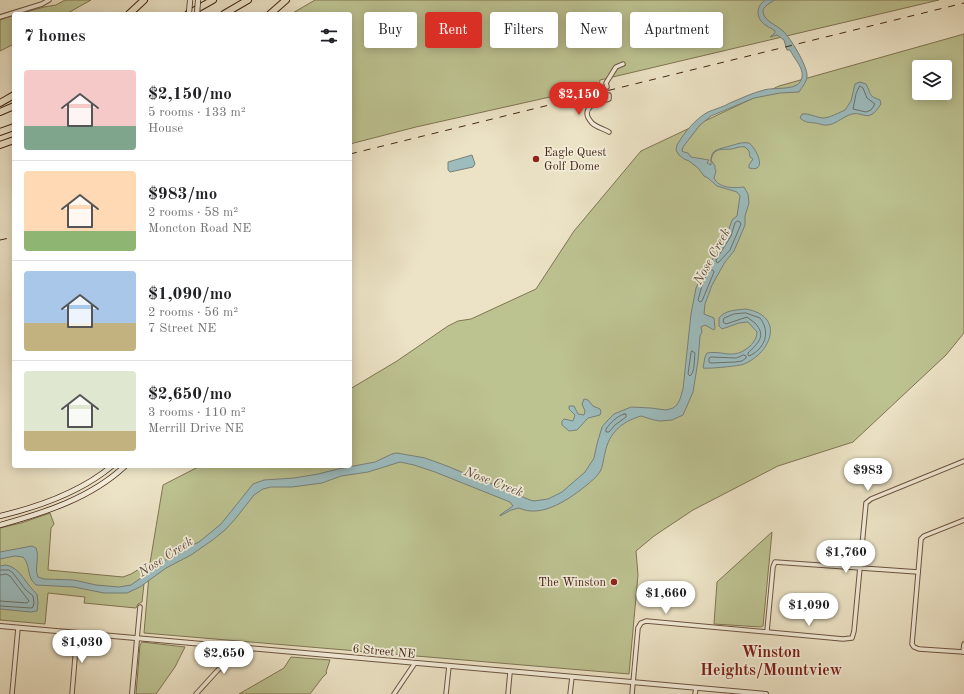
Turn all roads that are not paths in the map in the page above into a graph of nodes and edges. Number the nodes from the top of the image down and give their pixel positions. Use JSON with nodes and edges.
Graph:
{"nodes":[{"id":1,"x":49,"y":0,"type":"edge"},
{"id":2,"x":144,"y":0,"type":"edge"},
{"id":3,"x":190,"y":0,"type":"edge"},
{"id":4,"x":198,"y":0,"type":"edge"},
{"id":5,"x":213,"y":0,"type":"edge"},
{"id":6,"x":248,"y":0,"type":"edge"},
{"id":7,"x":286,"y":0,"type":"edge"},
{"id":8,"x":16,"y":12,"type":"edge"},
{"id":9,"x":131,"y":12,"type":"edge"},
{"id":10,"x":188,"y":12,"type":"edge"},
{"id":11,"x":192,"y":12,"type":"edge"},
{"id":12,"x":197,"y":12,"type":"edge"},
{"id":13,"x":227,"y":12,"type":"edge"},
{"id":14,"x":272,"y":12,"type":"edge"},
{"id":15,"x":12,"y":13,"type":"edge"},
{"id":16,"x":0,"y":17,"type":"edge"},
{"id":17,"x":623,"y":64,"type":"dead end"},
{"id":18,"x":607,"y":87,"type":"tunnel mouth"},
{"id":19,"x":609,"y":95,"type":"dead end"},
{"id":20,"x":12,"y":96,"type":"edge"},
{"id":21,"x":0,"y":103,"type":"edge"},
{"id":22,"x":12,"y":107,"type":"edge"},
{"id":23,"x":0,"y":112,"type":"edge"},
{"id":24,"x":12,"y":127,"type":"edge"},
{"id":25,"x":0,"y":132,"type":"edge"},
{"id":26,"x":609,"y":132,"type":"dead end"},
{"id":27,"x":12,"y":141,"type":"edge"},
{"id":28,"x":0,"y":145,"type":"edge"},
{"id":29,"x":964,"y":461,"type":"edge"},
{"id":30,"x":109,"y":468,"type":"edge"},
{"id":31,"x":123,"y":468,"type":"edge"},
{"id":32,"x":0,"y":516,"type":"edge"},
{"id":33,"x":963,"y":520,"type":"edge"},
{"id":34,"x":0,"y":525,"type":"edge"},
{"id":35,"x":964,"y":525,"type":"edge"},
{"id":36,"x":860,"y":567,"type":"junction"},
{"id":37,"x":918,"y":572,"type":"junction"},
{"id":38,"x":140,"y":607,"type":"dead end"},
{"id":39,"x":0,"y":626,"type":"edge"},
{"id":40,"x":18,"y":628,"type":"junction"},
{"id":41,"x":767,"y":632,"type":"junction"},
{"id":42,"x":77,"y":634,"type":"junction"},
{"id":43,"x":137,"y":639,"type":"junction"},
{"id":44,"x":964,"y":644,"type":"edge"},
{"id":45,"x":236,"y":648,"type":"junction"},
{"id":46,"x":964,"y":652,"type":"edge"},
{"id":47,"x":416,"y":663,"type":"junction"},
{"id":48,"x":449,"y":666,"type":"junction"},
{"id":49,"x":510,"y":672,"type":"junction"},
{"id":50,"x":572,"y":677,"type":"junction"},
{"id":51,"x":633,"y":682,"type":"junction"},
{"id":52,"x":696,"y":688,"type":"junction"},
{"id":53,"x":12,"y":694,"type":"edge"},
{"id":54,"x":72,"y":694,"type":"edge"},
{"id":55,"x":132,"y":694,"type":"edge"},
{"id":56,"x":196,"y":694,"type":"edge"},
{"id":57,"x":394,"y":694,"type":"edge"},
{"id":58,"x":446,"y":694,"type":"edge"},
{"id":59,"x":508,"y":694,"type":"edge"},
{"id":60,"x":570,"y":694,"type":"edge"},
{"id":61,"x":632,"y":694,"type":"edge"},
{"id":62,"x":695,"y":694,"type":"edge"},
{"id":63,"x":759,"y":694,"type":"edge"},
{"id":64,"x":766,"y":694,"type":"edge"}],
"edges":[{"from":1,"to":8,"type":"street"},
{"from":2,"to":9,"type":"highway"},
{"from":3,"to":10,"type":"main road","bridge":true},
{"from":4,"to":12,"type":"main road","bridge":true},
{"from":5,"to":11,"type":"highway"},
{"from":6,"to":13,"type":"highway"},
{"from":7,"to":14,"type":"highway"},
{"from":15,"to":16,"type":"street"},
{"from":17,"to":18,"type":"street"},
{"from":19,"to":26,"type":"street"},
{"from":20,"to":21,"type":"highway"},
{"from":22,"to":23,"type":"highway"},
{"from":24,"to":25,"type":"highway"},
{"from":27,"to":28,"type":"highway"},
{"from":29,"to":36,"type":"street"},
{"from":30,"to":32,"type":"main road"},
{"from":31,"to":34,"type":"main road"},
{"from":33,"to":35,"type":"street"},
{"from":33,"to":37,"type":"street"},
{"from":36,"to":37,"type":"street"},
{"from":36,"to":41,"type":"street"},
{"from":36,"to":41,"type":"street"},
{"from":37,"to":46,"type":"street"},
{"from":38,"to":43,"type":"street"},
{"from":39,"to":40,"type":"street","name":"6 Street NE"},
{"from":40,"to":42,"type":"street","name":"6 Street NE"},
{"from":40,"to":53,"type":"street"},
{"from":41,"to":51,"type":"street"},
{"from":42,"to":43,"type":"street","name":"6 Street NE"},
{"from":42,"to":54,"type":"street"},
{"from":43,"to":45,"type":"street","name":"6 Street NE"},
{"from":43,"to":55,"type":"street"},
{"from":44,"to":46,"type":"street"},
{"from":45,"to":47,"type":"street","name":"6 Street NE"},
{"from":45,"to":56,"type":"street"},
{"from":47,"to":48,"type":"street","name":"6 Street NE"},
{"from":47,"to":57,"type":"street"},
{"from":48,"to":49,"type":"street","name":"6 Street NE"},
{"from":48,"to":58,"type":"street"},
{"from":49,"to":50,"type":"street","name":"6 Street NE"},
{"from":49,"to":59,"type":"street"},
{"from":50,"to":51,"type":"street","name":"6 Street NE"},
{"from":50,"to":60,"type":"street"},
{"from":51,"to":52,"type":"street","name":"6 Street NE"},
{"from":51,"to":61,"type":"street"},
{"from":52,"to":62,"type":"street"},
{"from":52,"to":63,"type":"street","name":"6 Street NE"},
{"from":63,"to":64,"type":"street","name":"6 Street NE"}]}
